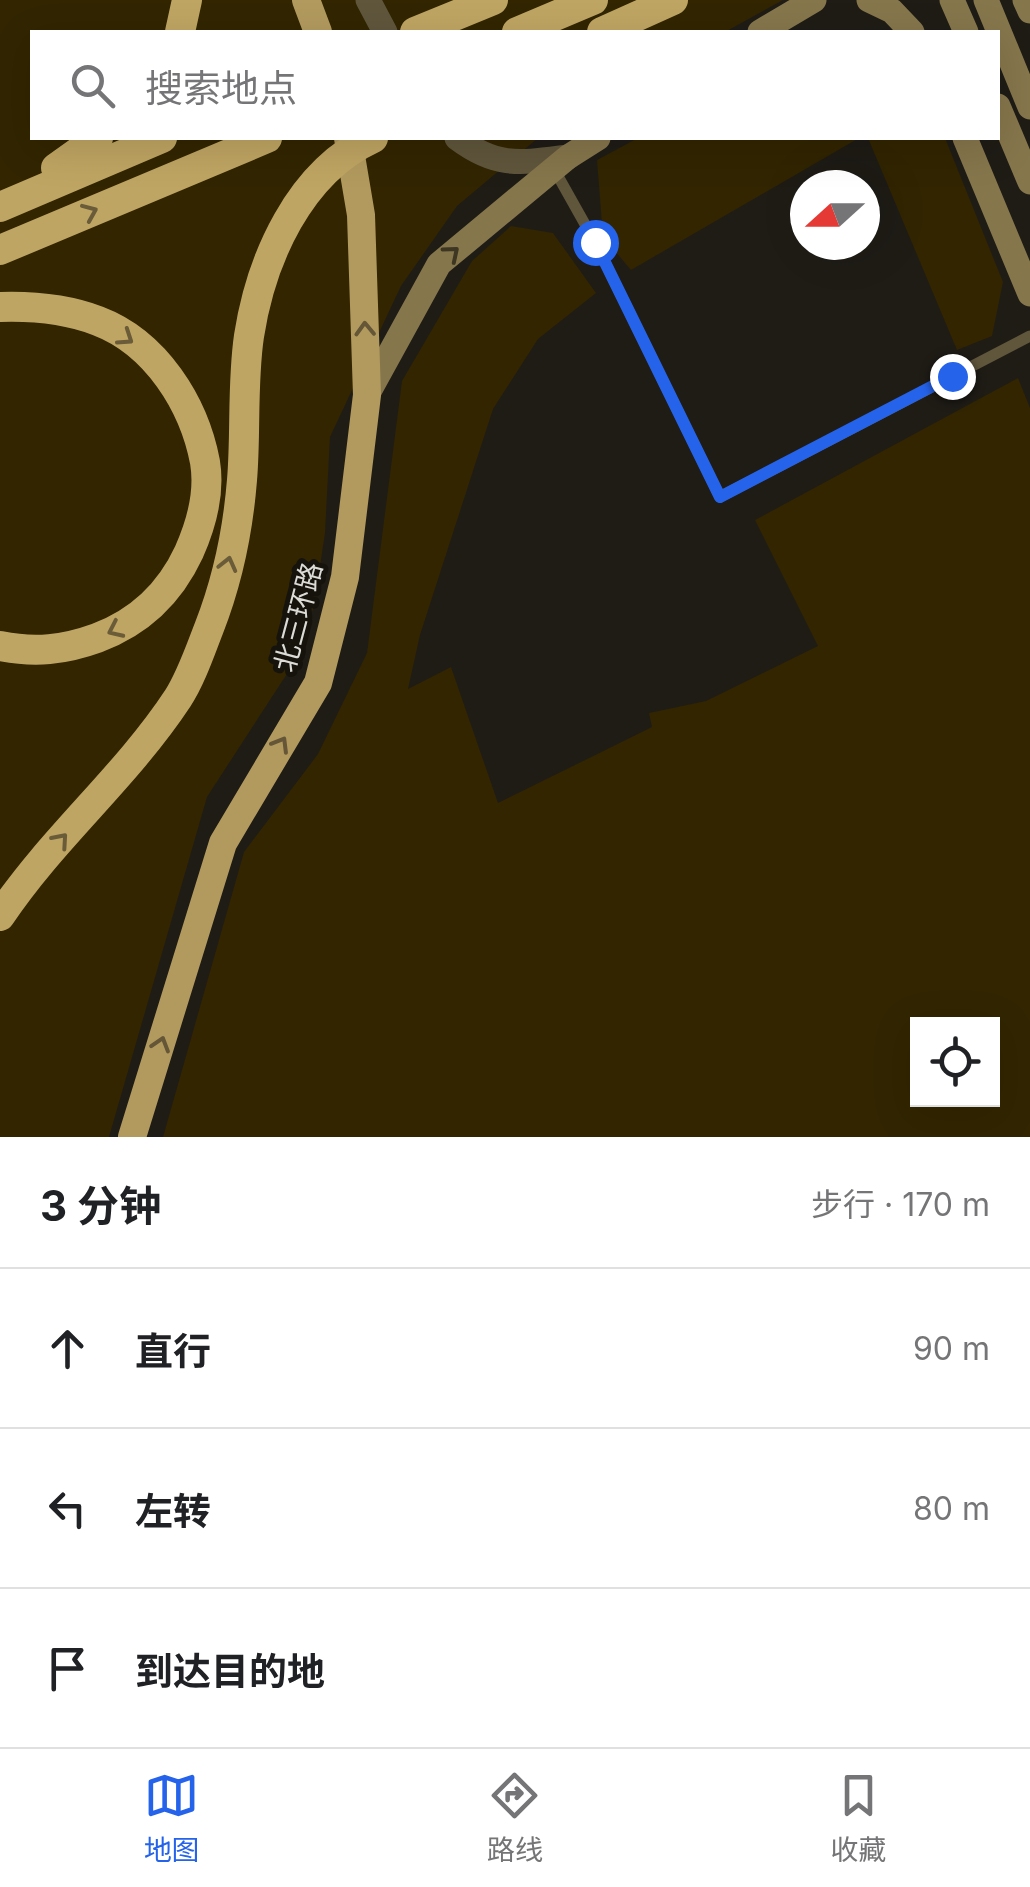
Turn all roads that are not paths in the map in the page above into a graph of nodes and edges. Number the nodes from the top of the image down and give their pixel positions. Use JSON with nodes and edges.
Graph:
{"nodes":[{"id":1,"x":187,"y":0,"type":"edge"},
{"id":2,"x":306,"y":0,"type":"edge"},
{"id":3,"x":368,"y":0,"type":"edge"},
{"id":4,"x":493,"y":0,"type":"edge"},
{"id":5,"x":593,"y":0,"type":"edge"},
{"id":6,"x":673,"y":0,"type":"edge"},
{"id":7,"x":814,"y":0,"type":"edge"},
{"id":8,"x":869,"y":0,"type":"edge"},
{"id":9,"x":908,"y":0,"type":"edge"},
{"id":10,"x":952,"y":0,"type":"edge"},
{"id":11,"x":986,"y":0,"type":"edge"},
{"id":12,"x":1025,"y":0,"type":"edge"},
{"id":13,"x":1030,"y":11,"type":"edge"},
{"id":14,"x":180,"y":30,"type":"edge"},
{"id":15,"x":317,"y":30,"type":"edge"},
{"id":16,"x":384,"y":30,"type":"edge"},
{"id":17,"x":420,"y":30,"type":"edge"},
{"id":18,"x":521,"y":30,"type":"edge"},
{"id":19,"x":606,"y":30,"type":"edge"},
{"id":20,"x":763,"y":30,"type":"edge"},
{"id":21,"x":913,"y":30,"type":"edge"},
{"id":22,"x":915,"y":30,"type":"edge"},
{"id":23,"x":965,"y":30,"type":"edge"},
{"id":24,"x":998,"y":30,"type":"edge"},
{"id":25,"x":1000,"y":34,"type":"edge"},
{"id":26,"x":1030,"y":106,"type":"edge"},
{"id":27,"x":1000,"y":111,"type":"edge"},
{"id":28,"x":95,"y":140,"type":"edge"},
{"id":29,"x":157,"y":140,"type":"edge"},
{"id":30,"x":262,"y":140,"type":"edge"},
{"id":31,"x":348,"y":140,"type":"edge"},
{"id":32,"x":370,"y":140,"type":"edge"},
{"id":33,"x":460,"y":140,"type":"edge"},
{"id":34,"x":595,"y":140,"type":"edge"},
{"id":35,"x":965,"y":140,"type":"edge"},
{"id":36,"x":561,"y":163,"type":"junction"},
{"id":37,"x":1030,"y":182,"type":"edge"},
{"id":38,"x":2,"y":206,"type":"edge"},
{"id":39,"x":0,"y":250,"type":"edge"},
{"id":40,"x":1030,"y":294,"type":"edge"},
{"id":41,"x":0,"y":307,"type":"edge"},
{"id":42,"x":1030,"y":336,"type":"edge"},
{"id":43,"x":367,"y":396,"type":"junction"},
{"id":44,"x":0,"y":646,"type":"edge"},
{"id":45,"x":0,"y":916,"type":"edge"},
{"id":46,"x":134,"y":1134,"type":"edge"}],
"edges":[{"from":1,"to":14,"type":"highway"},
{"from":2,"to":15,"type":"highway"},
{"from":3,"to":16,"type":"street"},
{"from":4,"to":17,"type":"highway"},
{"from":5,"to":18,"type":"highway"},
{"from":6,"to":19,"type":"highway"},
{"from":7,"to":20,"type":"main road"},
{"from":8,"to":21,"type":"main road"},
{"from":9,"to":22,"type":"main road"},
{"from":10,"to":23,"type":"main road"},
{"from":11,"to":24,"type":"main road"},
{"from":12,"to":13,"type":"main road"},
{"from":25,"to":26,"type":"main road"},
{"from":27,"to":37,"type":"main road"},
{"from":28,"to":38,"type":"highway"},
{"from":29,"to":38,"type":"highway"},
{"from":39,"to":30,"type":"highway","one_way":true},
{"from":43,"to":31,"type":"highway","name":"北三环路","one_way":true},
{"from":45,"to":32,"type":"highway","one_way":true},
{"from":33,"to":36,"type":"street"},
{"from":34,"to":36,"type":"main road"},
{"from":35,"to":40,"type":"main road"},
{"from":36,"to":42,"type":"lane"},
{"from":43,"to":36,"type":"main road","one_way":true},
{"from":41,"to":44,"type":"highway","one_way":true},
{"from":46,"to":43,"type":"highway","name":"北三环路","one_way":true}]}
